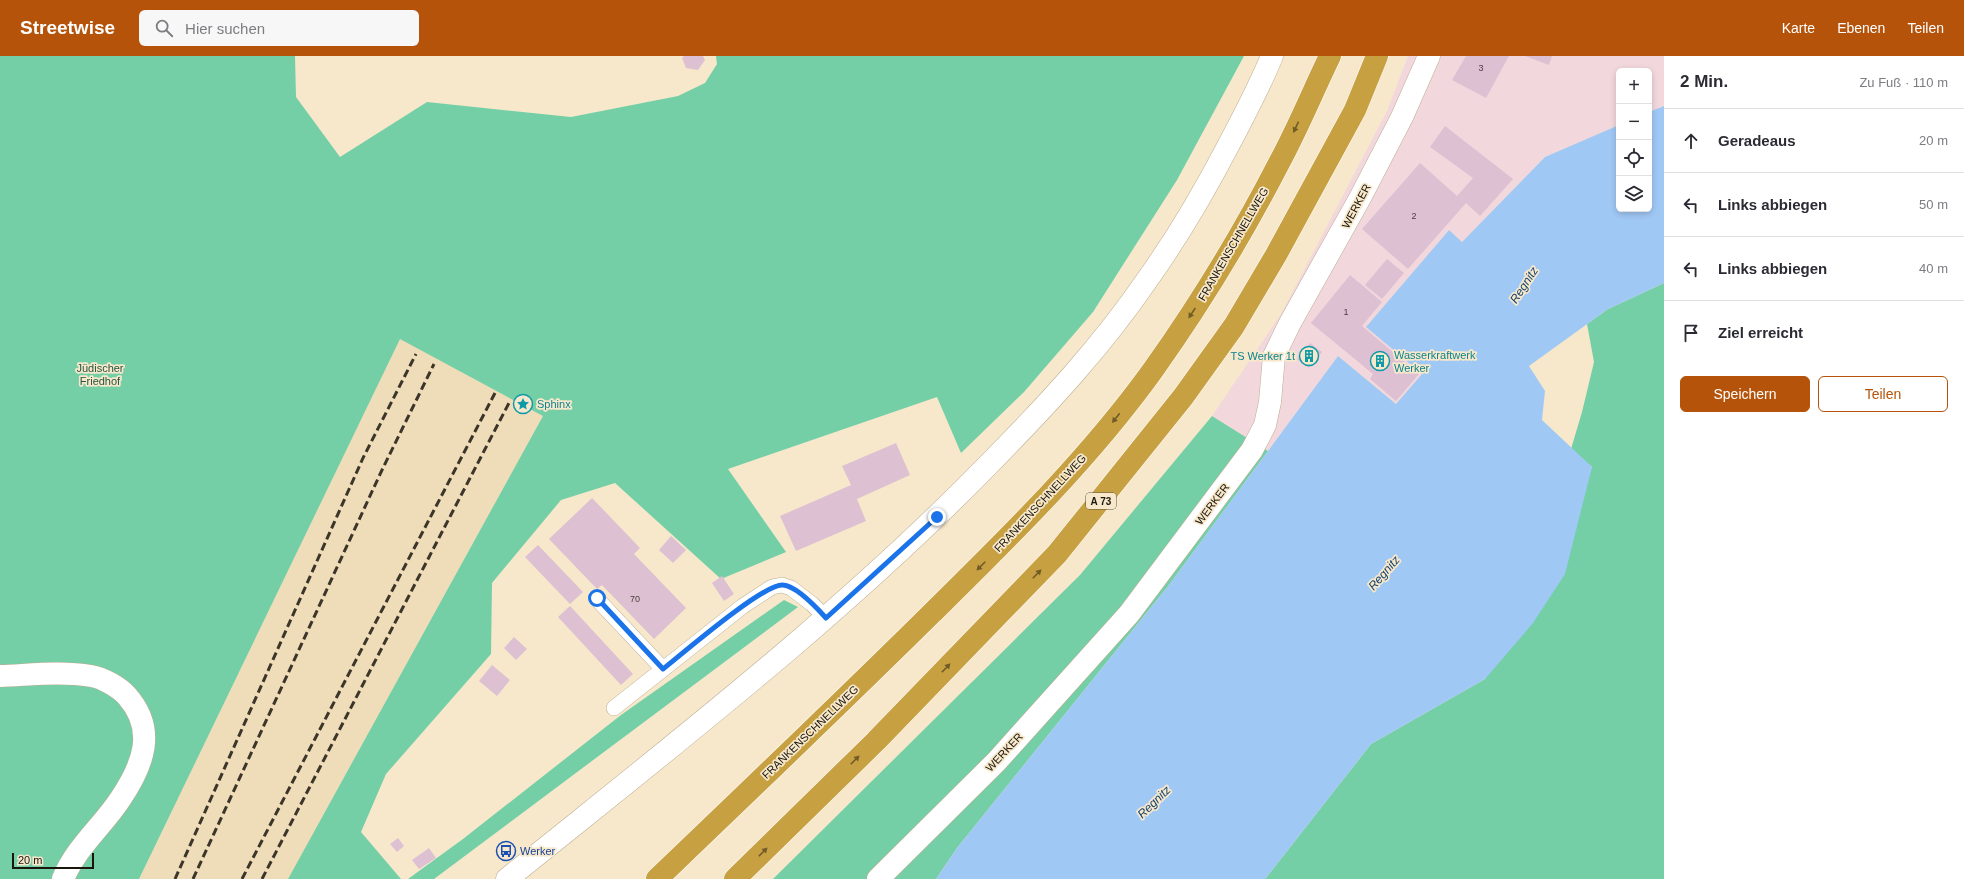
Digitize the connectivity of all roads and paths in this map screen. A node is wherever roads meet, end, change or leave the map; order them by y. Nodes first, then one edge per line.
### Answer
1 (1272, 56) edge
2 (1330, 56) edge
3 (1377, 56) edge
4 (1429, 56) edge
5 (597, 598) dead end
6 (826, 618) junction
7 (663, 669) junction
8 (0, 676) edge
9 (614, 708) dead end
10 (63, 879) edge
11 (507, 879) edge
12 (657, 879) edge
13 (735, 879) edge
14 (878, 879) edge

1 - 6 street
2 -> 12 highway, FRANKENSCHNELLWEG
13 -> 3 highway, A 73
4 - 14 street, WERKER
5 - 7 lane
6 - 7 lane
6 - 11 street
7 - 9 lane
8 - 10 street

